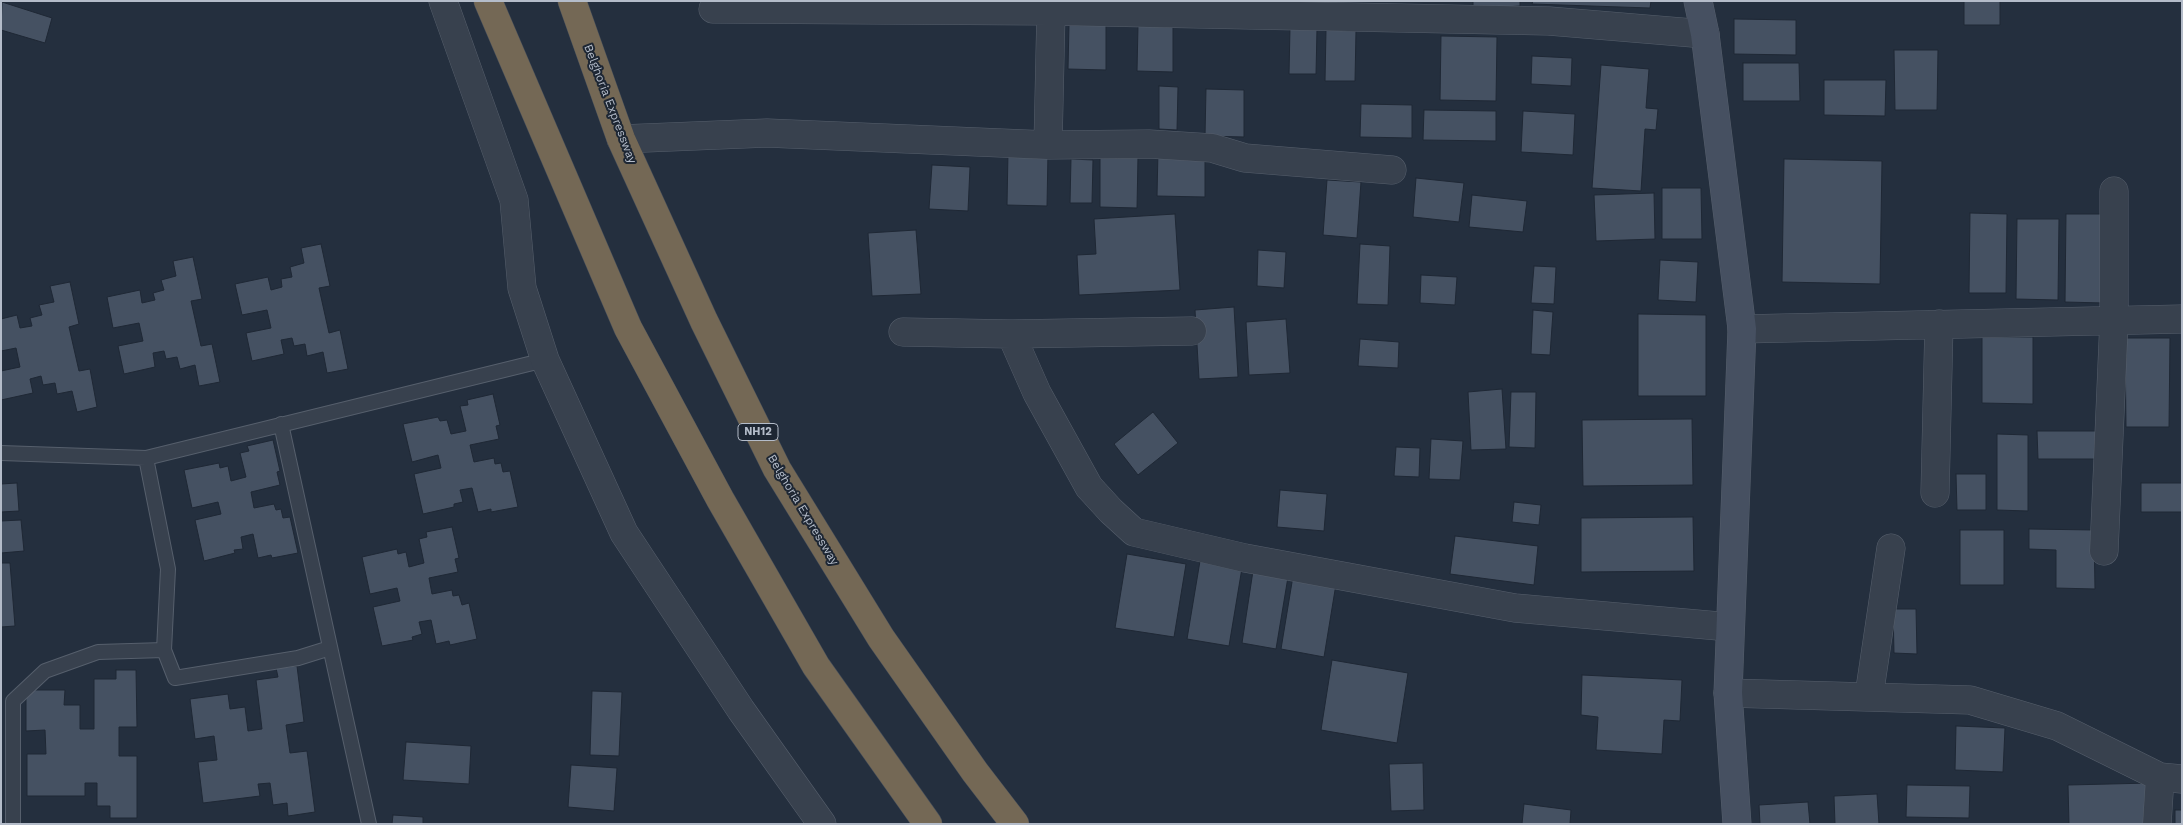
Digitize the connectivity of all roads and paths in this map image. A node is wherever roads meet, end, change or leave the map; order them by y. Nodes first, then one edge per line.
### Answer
1 (443, 1) edge
2 (488, 1) edge
3 (572, 1) edge
4 (1698, 1) edge
5 (713, 9) dead end
6 (1051, 11) junction
7 (1705, 34) junction
8 (621, 139) junction
9 (1048, 145) junction
10 (1392, 170) dead end
11 (2114, 191) dead end
12 (2182, 319) edge
13 (2114, 320) junction
14 (1939, 324) junction
15 (1742, 329) junction
16 (1192, 331) dead end
17 (903, 332) dead end
18 (1011, 334) junction
19 (545, 360) junction
20 (281, 424) junction
21 (1, 453) edge
22 (146, 458) junction
23 (1935, 493) dead end
24 (1891, 548) dead end
25 (2104, 551) dead end
26 (1730, 627) junction
27 (330, 648) junction
28 (164, 650) junction
29 (1728, 693) junction
30 (1869, 696) junction
31 (2171, 778) edge
32 (13, 824) edge
33 (369, 824) edge
34 (822, 824) edge
35 (928, 824) edge
36 (1015, 824) edge
37 (1737, 824) edge
38 (2156, 824) edge

1 - 19 street
2 - 35 highway
3 - 8 highway, Belghoria Expressway / NH12
4 - 7 street
5 - 6 street
6 - 7 street
6 - 9 street
7 - 15 street
8 - 9 street
8 - 36 highway, Belghoria Expressway / NH12
9 - 10 street
11 - 13 street
12 - 13 street
13 - 14 street
13 - 25 street
14 - 15 street
14 - 23 street
15 - 26 street
16 - 18 street
17 - 18 street
18 - 26 street
19 - 20 lane
19 - 34 street
20 - 22 lane
20 - 27 lane
21 - 22 lane
22 - 28 lane
24 - 30 street
26 - 29 street
27 - 28 lane
27 - 33 lane
28 - 32 lane
29 - 30 street
29 - 37 street
30 - 31 street
31 - 38 street

